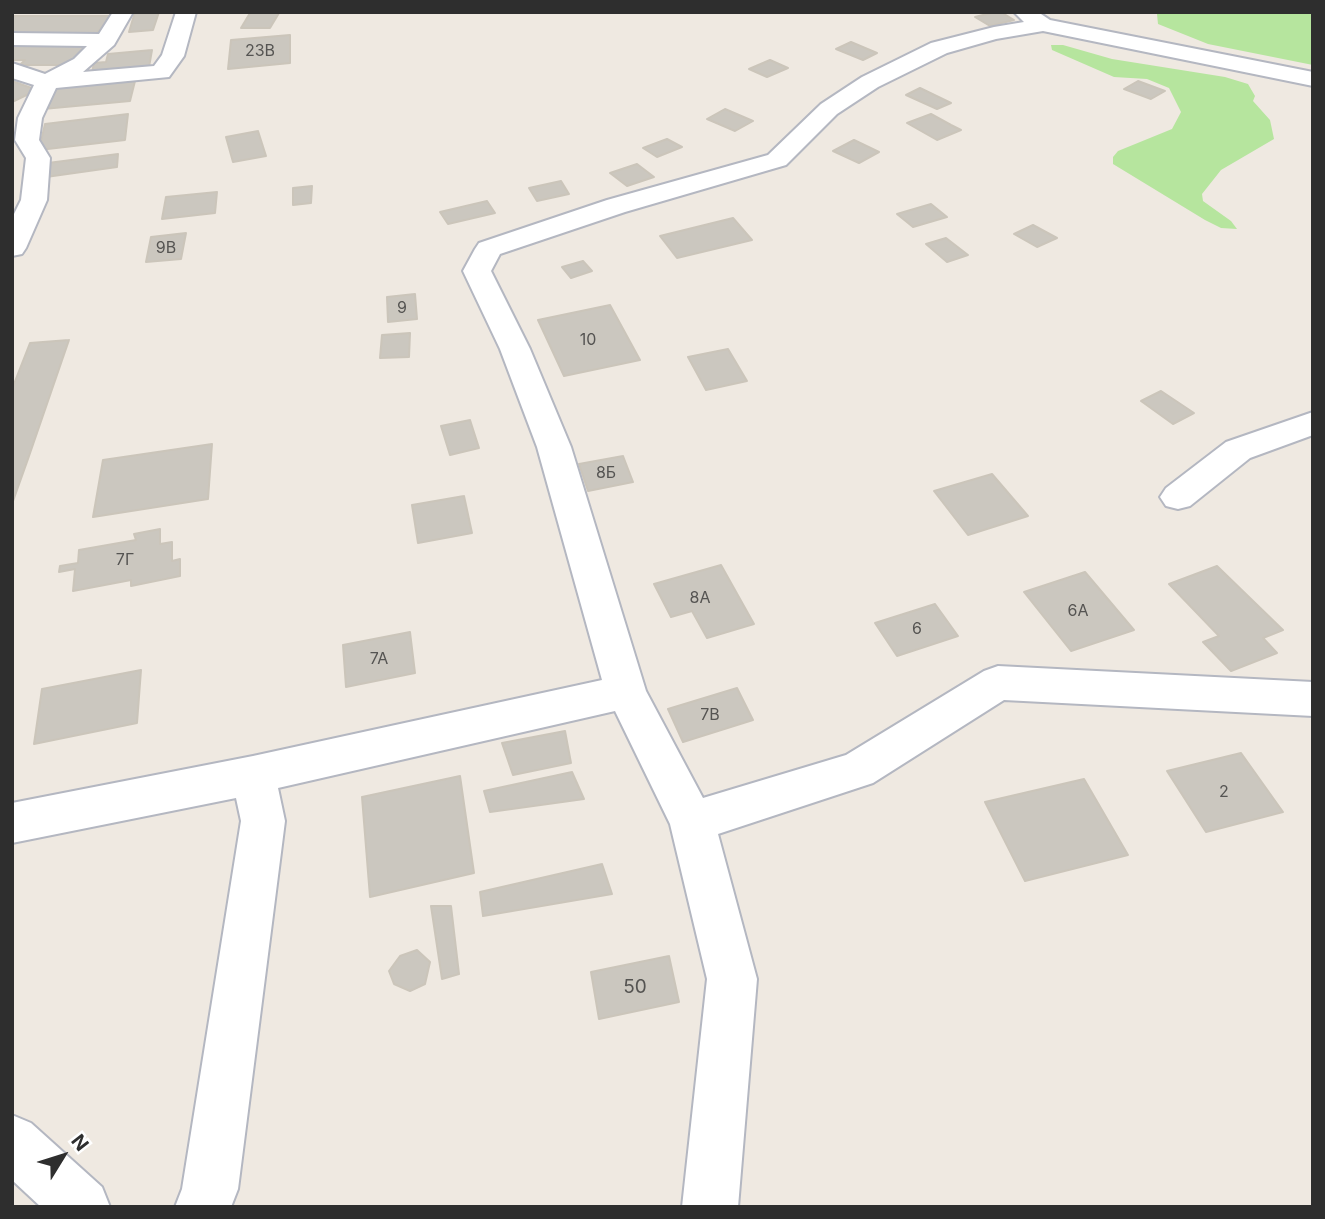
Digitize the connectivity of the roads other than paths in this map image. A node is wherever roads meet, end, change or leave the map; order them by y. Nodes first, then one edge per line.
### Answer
1 (123, 12) edge
2 (186, 12) edge
3 (1033, 18) edge
4 (12, 39) edge
5 (106, 40) junction
6 (12, 70) edge
7 (1313, 79) edge
8 (47, 82) junction
9 (12, 248) edge
10 (1313, 423) edge
11 (1178, 497) dead end
12 (626, 692) junction
13 (1313, 699) edge
14 (253, 775) junction
15 (692, 822) junction
16 (12, 823) edge
17 (12, 1142) edge
18 (82, 1207) edge
19 (203, 1207) edge
20 (710, 1207) edge

1 - 5 street
2 - 8 street
3 - 7 street
3 - 12 street
4 - 5 street
5 - 8 street
6 - 8 street
8 - 9 street
10 - 11 street
12 - 14 street
12 - 15 street
13 - 15 street
14 - 16 street
14 - 19 street
15 - 20 street
17 - 18 street

